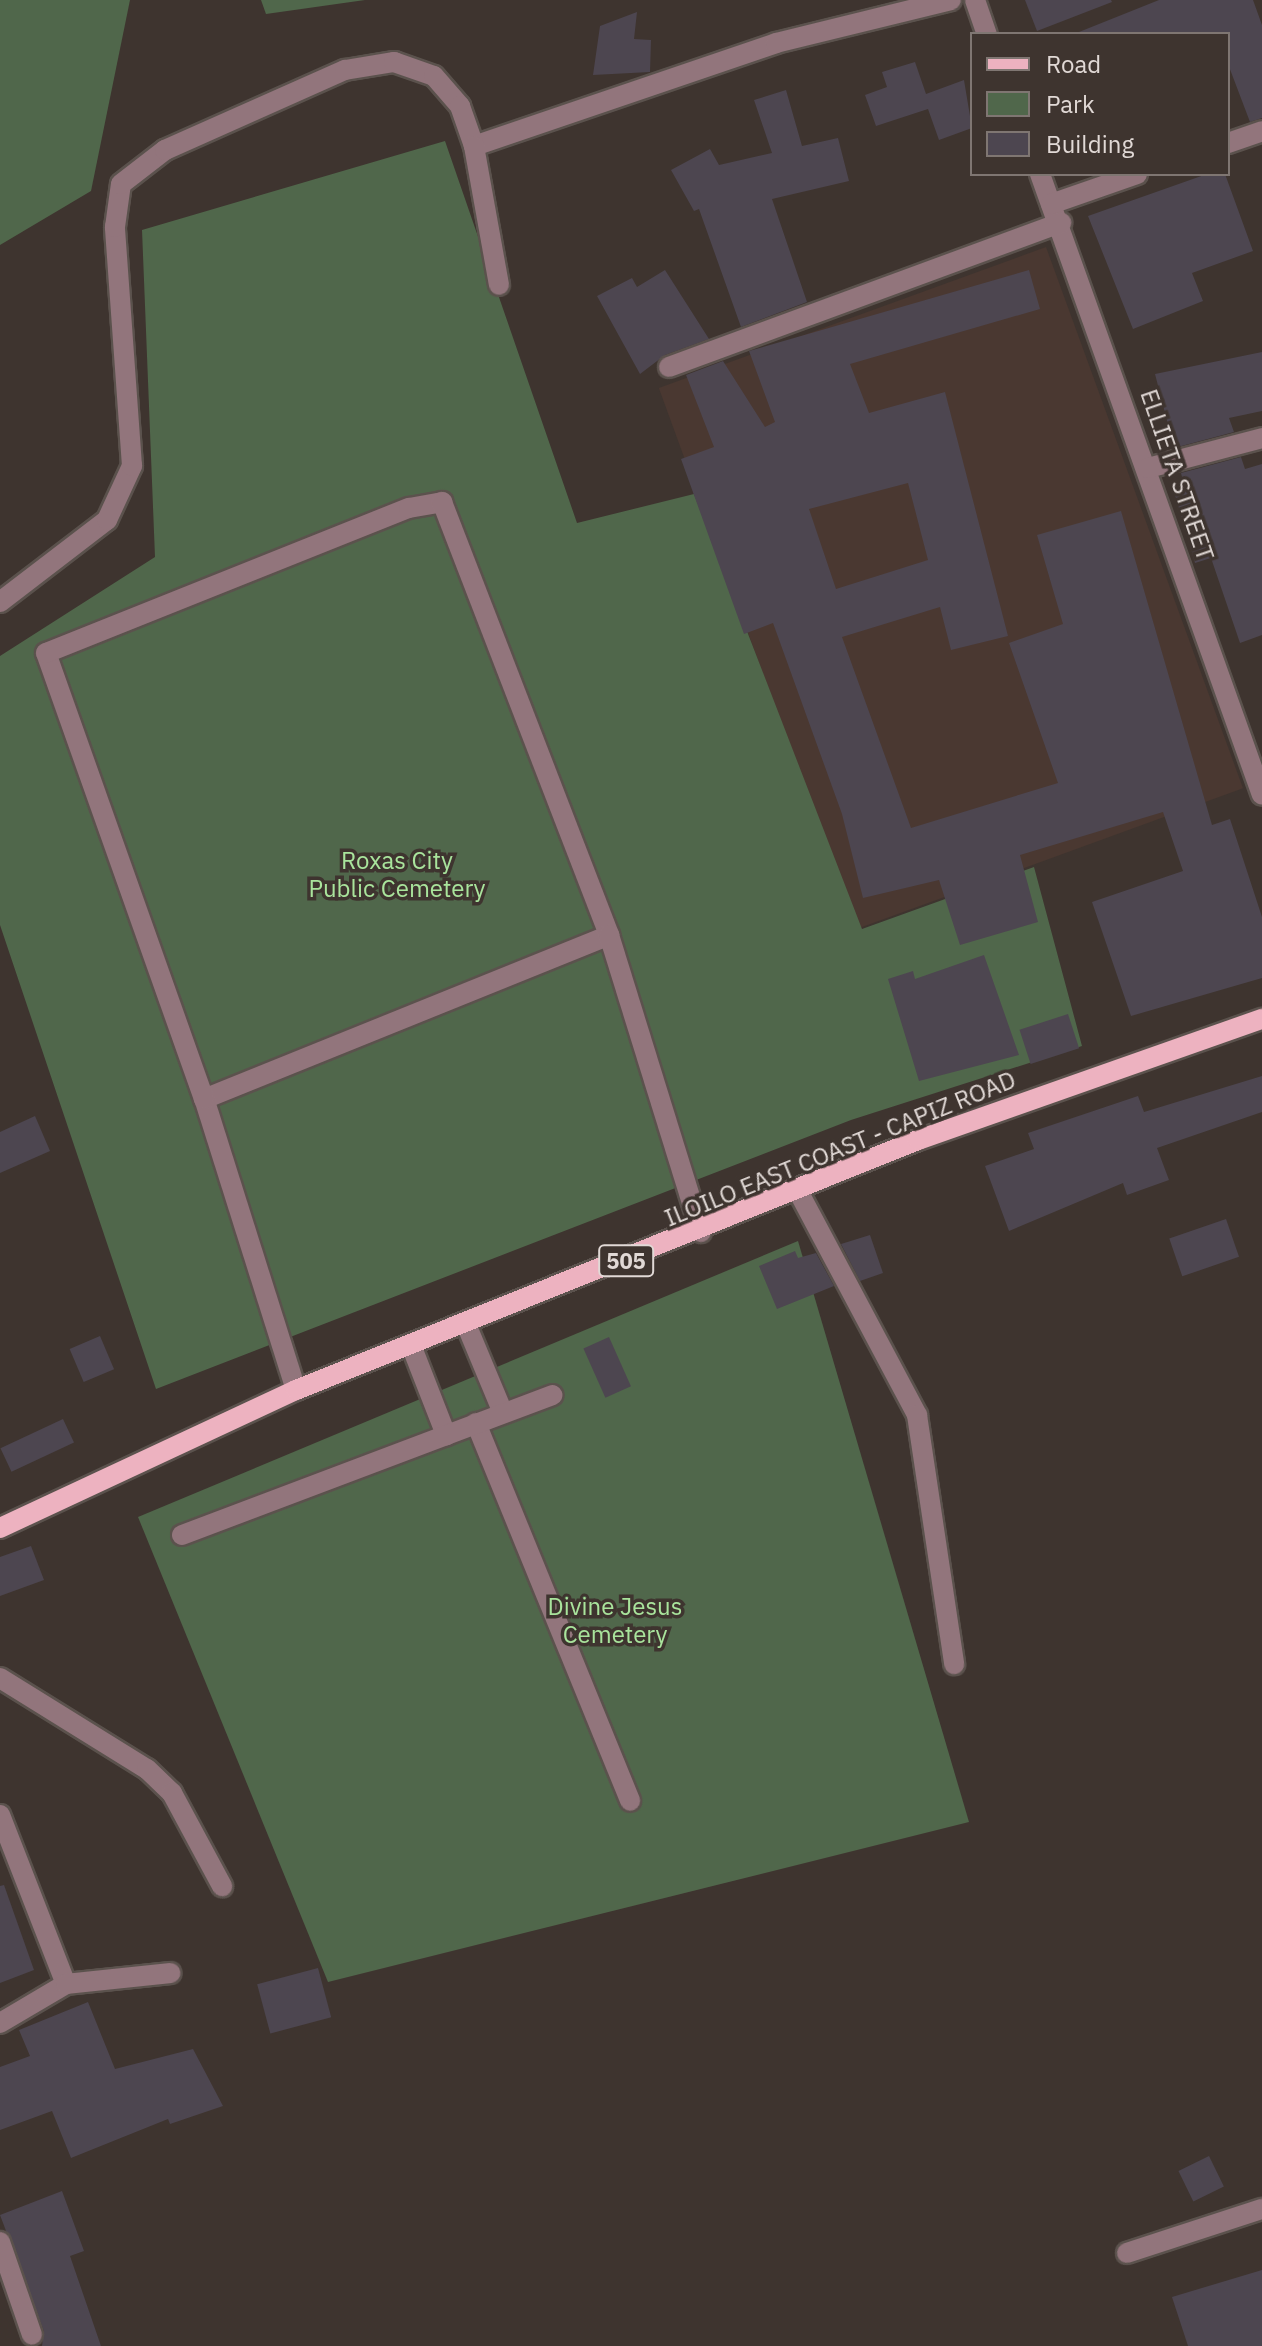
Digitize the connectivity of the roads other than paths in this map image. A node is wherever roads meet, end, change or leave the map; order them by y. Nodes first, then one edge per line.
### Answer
1 (951, 0) edge
2 (975, 0) edge
3 (986, 32) edge
4 (1262, 131) edge
5 (1230, 142) edge
6 (474, 146) junction
7 (1041, 176) edge
8 (1131, 176) edge
9 (1051, 204) junction
10 (1061, 223) junction
11 (499, 285) dead end
12 (669, 367) dead end
13 (1262, 438) edge
14 (1148, 468) junction
15 (0, 602) edge
16 (1262, 795) edge
17 (609, 935) junction
18 (1262, 1019) edge
19 (204, 1099) junction
20 (798, 1191) junction
21 (701, 1232) junction
22 (466, 1324) junction
23 (411, 1345) junction
24 (296, 1390) junction
25 (552, 1395) dead end
26 (503, 1413) junction
27 (476, 1423) junction
28 (446, 1435) junction
29 (0, 1528) edge
30 (182, 1535) dead end
31 (954, 1664) dead end
32 (0, 1678) edge
33 (630, 1801) dead end
34 (0, 1815) edge
35 (222, 1886) dead end
36 (170, 1973) dead end
37 (66, 1984) junction
38 (0, 2023) edge
39 (1262, 2209) edge
40 (0, 2242) edge
41 (1127, 2253) dead end
42 (32, 2335) dead end

1 - 6 street
2 - 3 street
4 - 5 street
6 - 11 street
6 - 15 street
7 - 9 street, ELLIETA STREET
8 - 9 street
9 - 10 street, ELLIETA STREET
10 - 12 street
10 - 14 street, ELLIETA STREET
13 - 14 street
14 - 16 street, ELLIETA STREET
17 - 19 street
17 - 19 street
17 - 21 street
18 - 20 main road, ILOILO EAST COAST - CAPIZ ROAD / 505
19 - 24 street
20 - 21 main road, ILOILO EAST COAST - CAPIZ ROAD / 505
20 - 31 street
21 - 22 main road, ILOILO EAST COAST - CAPIZ ROAD / 505
22 - 23 main road, ILOILO EAST COAST - CAPIZ ROAD / 505
22 - 26 street
23 - 24 main road, ILOILO EAST COAST - CAPIZ ROAD / 505
23 - 28 street
24 - 29 main road, ILOILO EAST COAST - CAPIZ ROAD / 505
25 - 26 street
26 - 27 street
27 - 28 street
27 - 33 street
28 - 30 street
32 - 35 street
34 - 37 street
36 - 37 street
37 - 38 street
39 - 41 street
40 - 42 street

